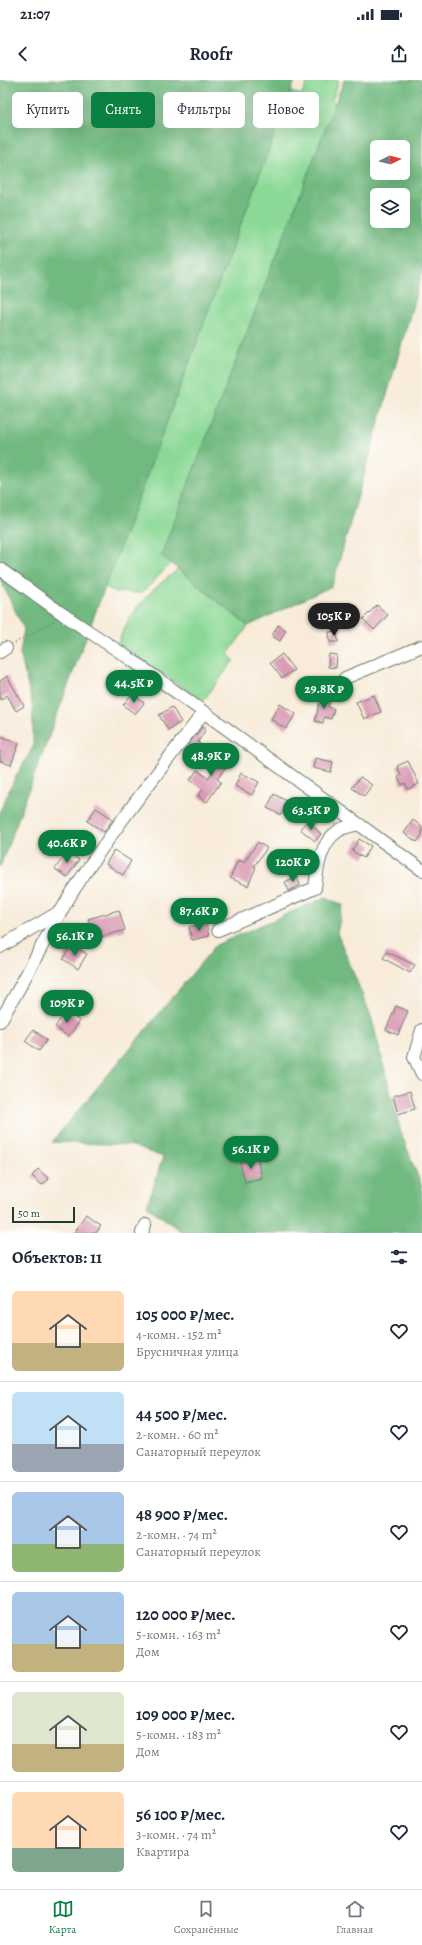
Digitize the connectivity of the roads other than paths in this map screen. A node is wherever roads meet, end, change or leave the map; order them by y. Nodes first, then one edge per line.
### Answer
1 (0, 569) edge
2 (422, 646) edge
3 (345, 678) dead end
4 (204, 712) junction
5 (359, 824) junction
6 (422, 870) edge
7 (62, 910) junction
8 (218, 930) dead end
9 (0, 947) edge
10 (0, 1021) edge
11 (422, 1030) edge
12 (422, 1074) edge

1 - 4 street
2 - 3 street
4 - 5 street
4 - 7 street
5 - 6 street
5 - 8 street
7 - 9 street
7 - 10 street
11 - 12 street

